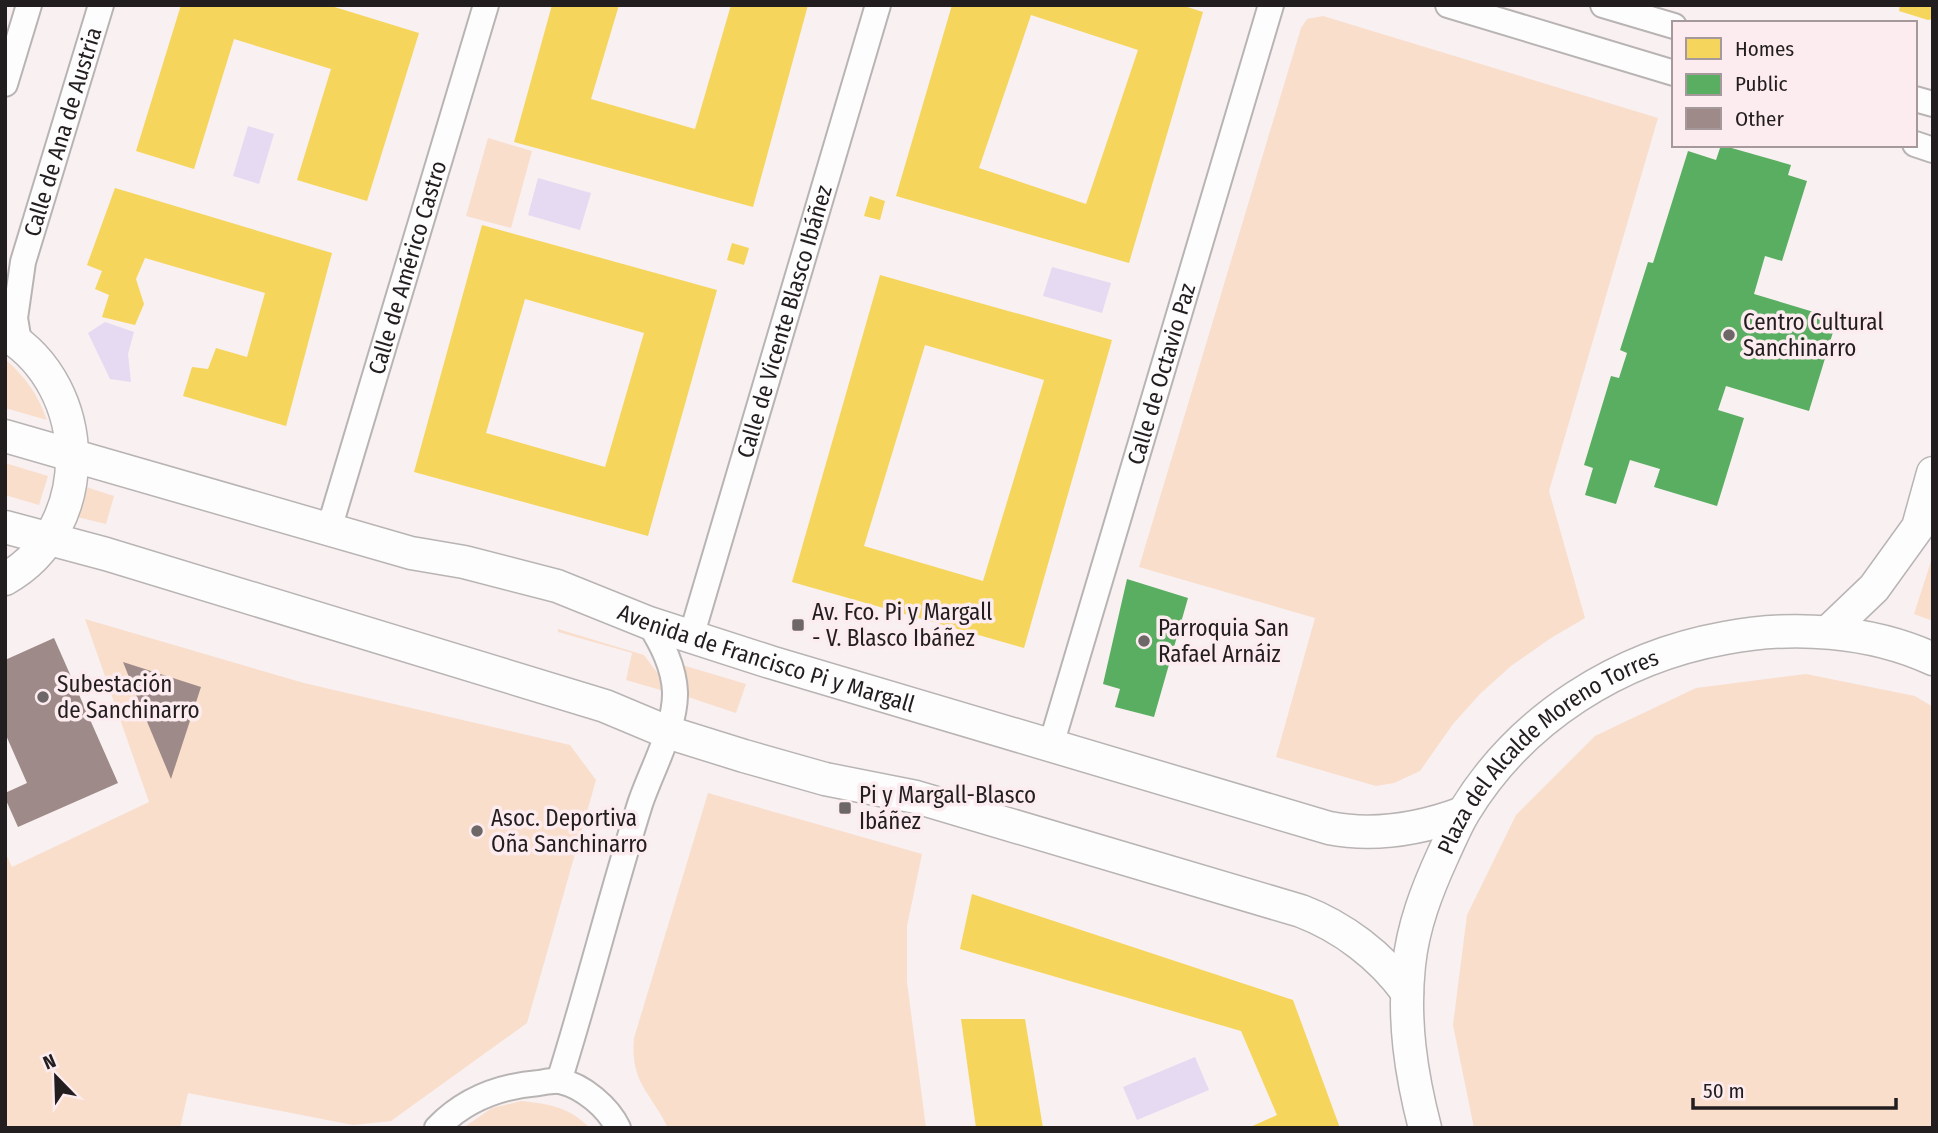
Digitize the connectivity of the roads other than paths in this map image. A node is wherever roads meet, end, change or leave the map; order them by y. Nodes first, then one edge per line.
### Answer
1 (29, 5) edge
2 (101, 5) edge
3 (486, 5) edge
4 (878, 5) edge
5 (1271, 5) edge
6 (1448, 5) edge
7 (1603, 5) edge
8 (1660, 17) edge
9 (1672, 72) edge
10 (5, 83) edge
11 (12, 338) edge
12 (5, 436) edge
13 (74, 456) junction
14 (1933, 473) edge
15 (5, 527) edge
16 (329, 529) junction
17 (48, 539) junction
18 (5, 579) edge
19 (649, 623) junction
20 (1829, 631) junction
21 (691, 637) junction
22 (1933, 659) edge
23 (667, 732) junction
24 (1051, 745) junction
25 (1463, 813) junction
26 (1407, 992) junction
27 (559, 1081) junction
28 (437, 1128) edge
29 (618, 1128) edge
30 (1425, 1128) edge

1 - 10 street
2 - 11 street, Calle de Ana de Austria
3 - 16 street, Calle de Américo Castro
4 - 21 street, Calle de Vicente Blasco Ibáñez
5 - 24 street, Calle de Octavio Paz
6 - 9 street
7 - 8 street
11 - 13 street
12 - 13 street, Avenida de Francisco Pi y Margall
13 - 16 street, Avenida de Francisco Pi y Margall
13 - 17 street
14 - 20 street
15 - 17 street
16 - 19 street, Avenida de Francisco Pi y Margall
17 - 18 street
17 - 23 street
19 - 21 street, Avenida de Francisco Pi y Margall
19 - 23 street
20 - 22 street, Plaza del Alcalde Moreno Torres
20 - 25 street, Plaza del Alcalde Moreno Torres
21 - 24 street, Avenida de Francisco Pi y Margall
23 - 26 street
23 - 27 street
24 - 25 street, Avenida de Francisco Pi y Margall
25 - 26 street, Plaza del Alcalde Moreno Torres
26 - 30 street, Plaza del Alcalde Moreno Torres
27 - 28 street
27 - 29 street

